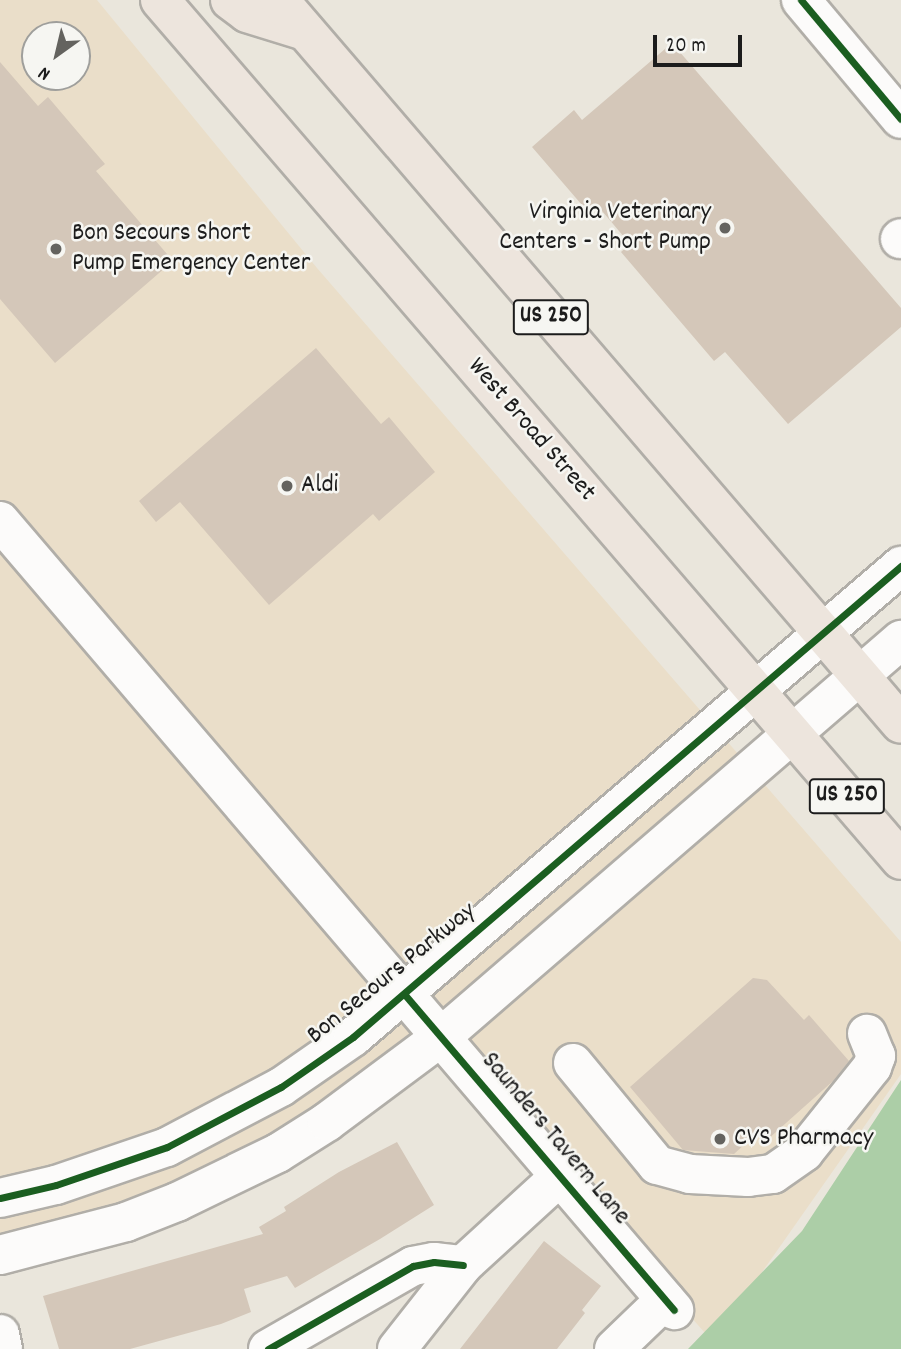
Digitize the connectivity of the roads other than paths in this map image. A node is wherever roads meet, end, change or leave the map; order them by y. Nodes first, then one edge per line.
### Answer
1 (160, 0) edge
2 (230, 0) edge
3 (279, 0) edge
4 (801, 0) edge
5 (306, 31) junction
6 (901, 119) edge
7 (0, 522) edge
8 (901, 566) edge
9 (823, 634) junction
10 (901, 640) edge
11 (860, 676) junction
12 (756, 692) junction
13 (901, 724) edge
14 (792, 733) junction
15 (901, 860) edge
16 (405, 995) junction
17 (867, 1034) dead end
18 (441, 1037) junction
19 (573, 1063) dead end
20 (559, 1177) junction
21 (0, 1198) edge
22 (0, 1255) edge
23 (463, 1265) junction
24 (0, 1334) edge
25 (3, 1349) edge
26 (268, 1349) edge
27 (397, 1349) edge
28 (614, 1349) edge

1 - 12 main road, West Broad Street / US 250
2 - 5 main road
3 - 5 main road, US 250
4 - 6 street
5 - 9 main road, US 250
7 - 16 street, Saunders Tavern Lane
8 - 9 street, Bon Secours Parkway
9 - 11 main road, US 250
9 - 12 street, Bon Secours Parkway
10 - 11 street
11 - 13 main road, US 250
11 - 14 street
12 - 14 main road, West Broad Street / US 250
12 - 16 street, Bon Secours Parkway
14 - 15 main road, West Broad Street / US 250
14 - 18 street
16 - 18 street, Saunders Tavern Lane
16 - 21 street, Bon Secours Parkway
17 - 19 street
18 - 20 street, Saunders Tavern Lane
18 - 22 street
20 - 23 street
20 - 28 street, Saunders Tavern Lane
23 - 26 street
23 - 27 street
24 - 25 street

